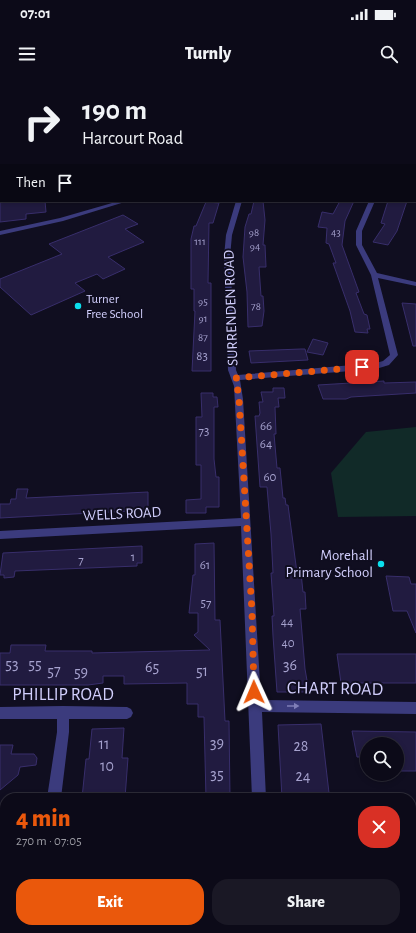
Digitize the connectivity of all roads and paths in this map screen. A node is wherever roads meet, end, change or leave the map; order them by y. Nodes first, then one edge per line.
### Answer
1 (122, 202) edge
2 (239, 202) edge
3 (372, 202) edge
4 (0, 233) edge
5 (374, 275) junction
6 (416, 284) edge
7 (236, 378) junction
8 (246, 522) junction
9 (0, 535) edge
10 (254, 706) junction
11 (416, 708) edge
12 (63, 712) junction
13 (0, 713) edge
14 (127, 713) dead end
15 (55, 793) edge
16 (259, 793) edge

1 - 4 street
2 - 7 street, SURRENDEN ROAD
3 - 5 street
5 - 6 street
5 - 7 street
7 - 8 street, SURRENDEN ROAD
8 - 9 street, WELLS ROAD
8 - 10 street, SURRENDEN ROAD
10 -> 11 street, CHART ROAD
10 - 16 street, SURRENDEN ROAD
12 - 13 street, PHILLIP ROAD
12 - 14 street, PHILLIP ROAD
12 - 15 street

